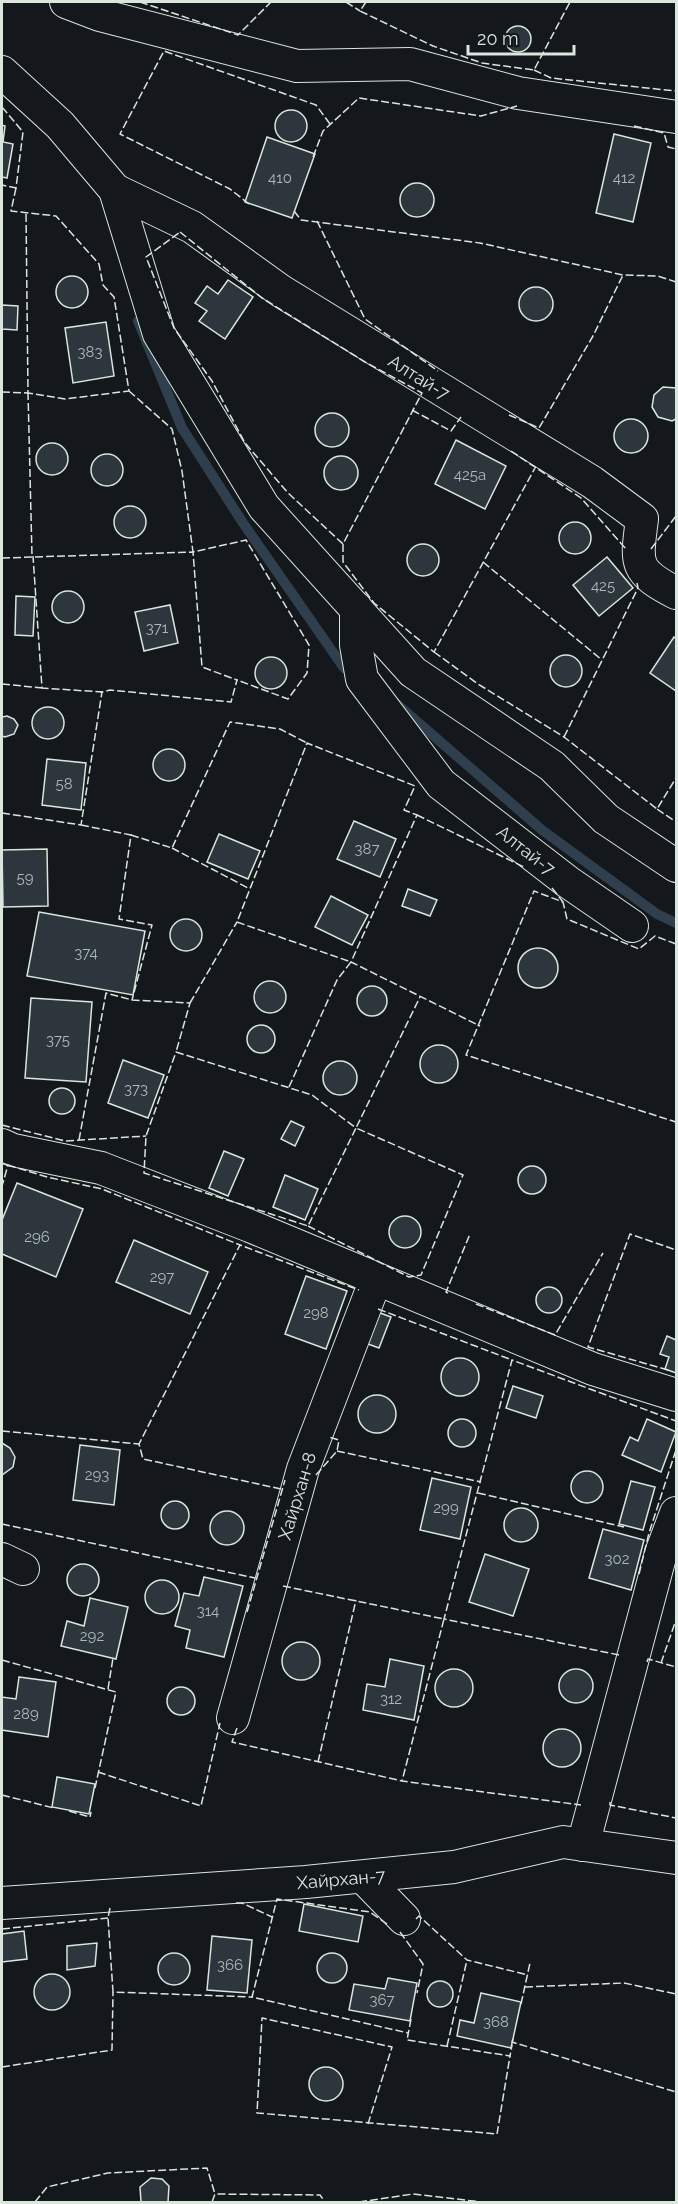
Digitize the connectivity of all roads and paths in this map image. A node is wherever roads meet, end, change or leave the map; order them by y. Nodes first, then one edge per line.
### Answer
1 (66, 2) edge
2 (2, 72) edge
3 (676, 117) edge
4 (115, 190) junction
5 (676, 593) edge
6 (356, 608) junction
7 (676, 866) edge
8 (632, 926) dead end
9 (2, 1144) edge
10 (376, 1279) junction
11 (676, 1395) edge
12 (676, 1513) edge
13 (233, 1718) dead end
14 (583, 1845) junction
15 (676, 1858) edge
16 (363, 1877) junction
17 (2, 1903) edge
18 (404, 1919) dead end

1 - 3 street
2 - 4 street, Алтай-7
4 - 5 street, Алтай-7
4 - 6 street, Алтай-7
6 - 7 street, Алтай-7
6 - 8 street, Алтай-7
9 - 10 street
10 - 11 street
10 - 13 street, Хайрхан-8
12 - 14 street
14 - 15 street, Хайрхан-7
14 - 16 street, Хайрхан-7
16 - 17 street, Хайрхан-7
16 - 18 street

